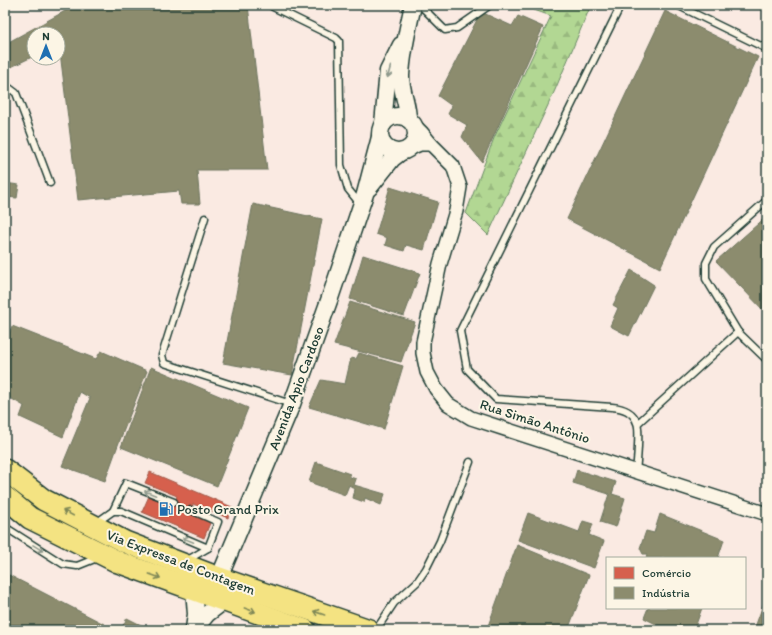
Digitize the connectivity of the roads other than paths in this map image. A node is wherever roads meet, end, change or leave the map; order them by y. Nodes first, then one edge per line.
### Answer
1 (414, 5) edge
2 (420, 5) edge
3 (490, 5) edge
4 (621, 5) edge
5 (677, 5) edge
6 (272, 7) dead end
7 (405, 37) junction
8 (767, 49) edge
9 (5, 87) edge
10 (410, 122) junction
11 (382, 131) junction
12 (431, 144) junction
13 (404, 150) junction
14 (50, 183) dead end
15 (363, 200) junction
16 (767, 200) edge
17 (205, 218) dead end
18 (738, 332) junction
19 (767, 360) edge
20 (292, 404) junction
21 (638, 423) junction
22 (470, 462) dead end
23 (5, 470) edge
24 (636, 471) junction
25 (5, 497) edge
26 (174, 502) dead end
27 (191, 510) dead end
28 (113, 511) junction
29 (767, 514) edge
30 (92, 525) junction
31 (5, 527) edge
32 (208, 548) junction
33 (104, 555) junction
34 (181, 564) junction
35 (219, 578) junction
36 (194, 590) junction
37 (224, 601) junction
38 (194, 630) edge
39 (305, 630) edge
40 (369, 630) edge
41 (376, 630) edge

1 - 7 street, Avenida Apio Cardoso
2 - 3 lane
4 - 21 lane
5 - 8 lane
6 - 15 lane
7 - 10 street, Avenida Apio Cardoso
7 -> 11 street, Avenida Apio Cardoso
9 - 14 lane
10 - 11 street
10 - 12 street, Rua Simão Antônio
10 - 13 street
11 - 13 street
11 - 15 street, Avenida Apio Cardoso
12 - 13 street
12 - 24 street, Rua Simão Antônio
13 - 15 street, Avenida Apio Cardoso
15 - 20 street, Avenida Apio Cardoso
16 - 18 lane
17 - 20 lane
18 - 19 lane
18 - 21 lane
20 - 35 street, Avenida Apio Cardoso
21 - 24 lane
22 - 41 lane
30 -> 23 highway, Via Expressa de Contagem
24 - 29 street, Rua Simão Antônio
25 - 33 highway, Via Expressa de Contagem
26 -> 28 lane
27 - 32 lane
28 - 30 lane
32 -> 28 lane
30 - 34 highway, Via Expressa de Contagem
31 -> 33 lane
32 - 34 lane
33 -> 36 highway, Via Expressa de Contagem
34 - 35 highway, Via Expressa de Contagem
40 -> 35 highway, Via Expressa de Contagem
36 - 37 highway, Via Expressa de Contagem
36 - 38 street
37 - 38 street
37 -> 39 highway, Via Expressa de Contagem

